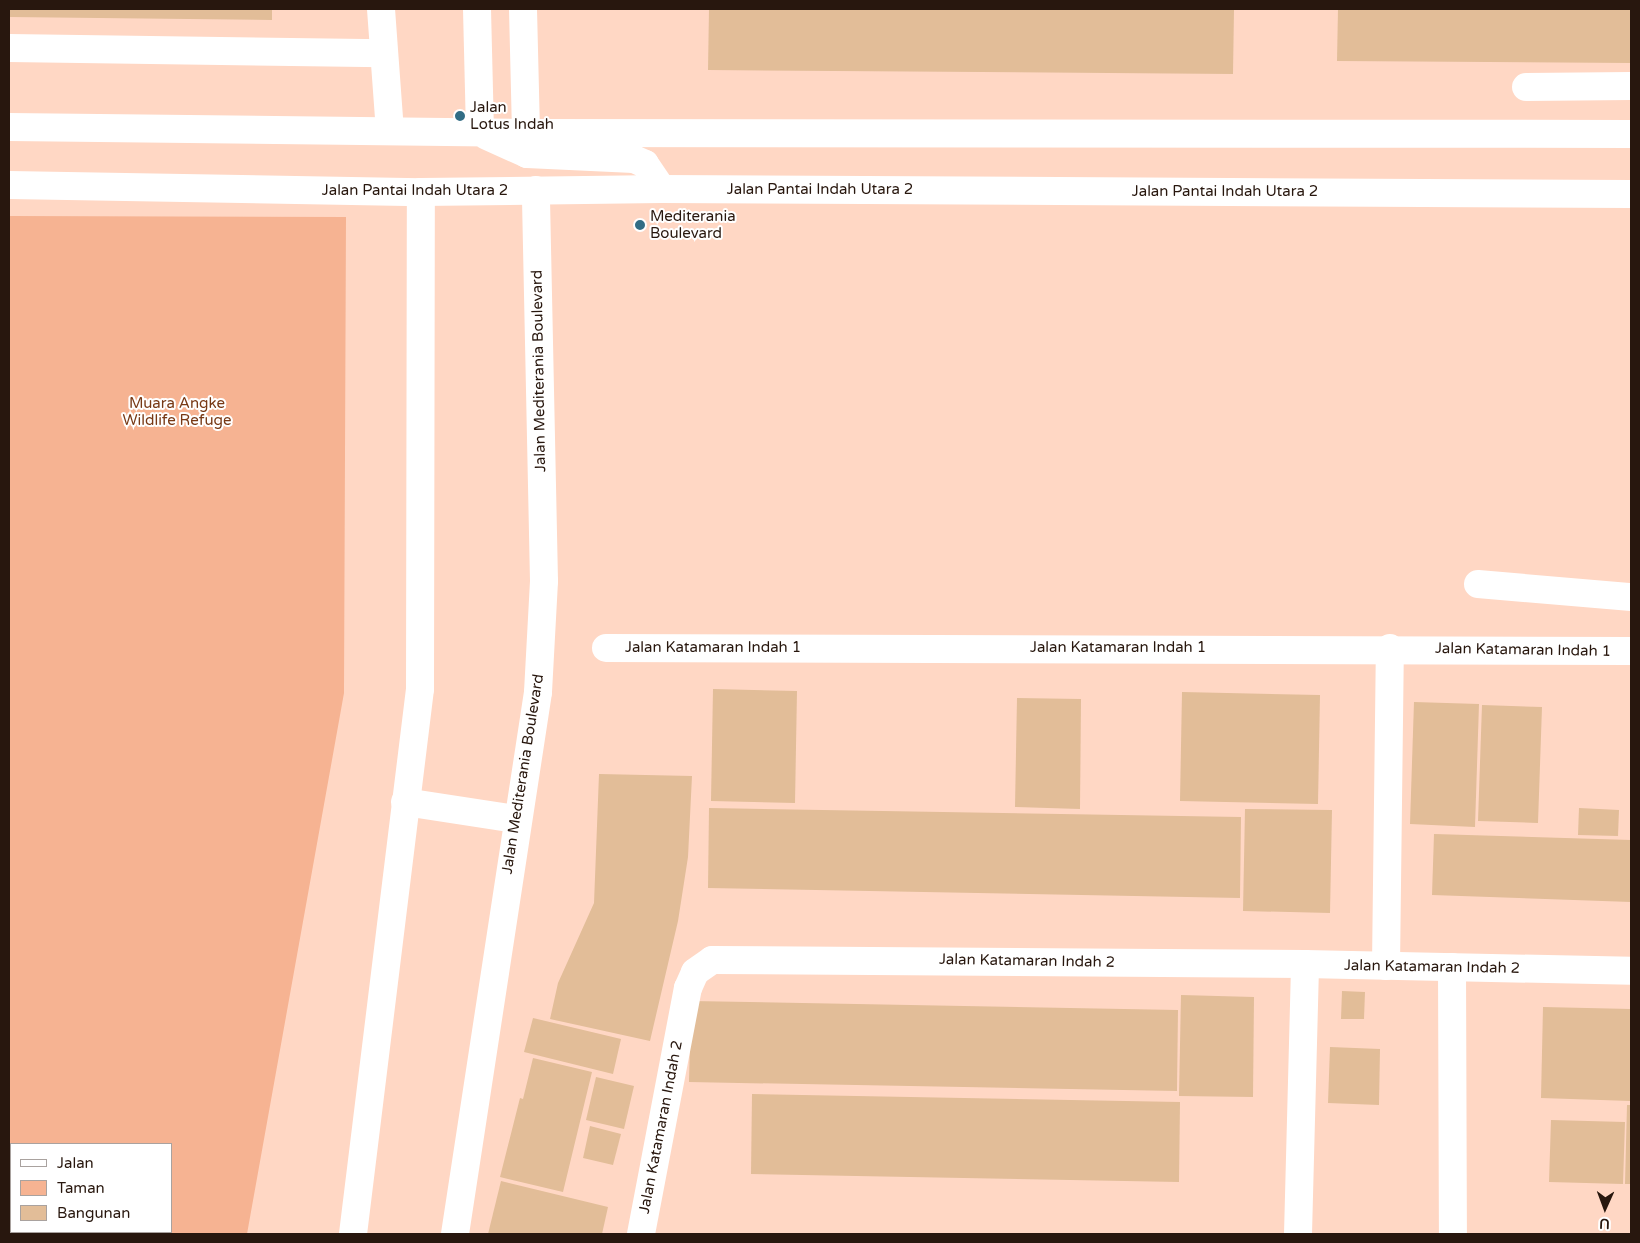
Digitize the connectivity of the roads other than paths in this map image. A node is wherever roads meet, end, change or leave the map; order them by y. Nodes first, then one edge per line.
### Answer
1 (381, 9) edge
2 (477, 9) edge
3 (523, 9) edge
4 (9, 48) edge
5 (384, 53) junction
6 (1631, 86) edge
7 (1526, 87) dead end
8 (9, 127) edge
9 (390, 131) junction
10 (480, 132) junction
11 (526, 133) junction
12 (1631, 134) edge
13 (9, 185) edge
14 (662, 189) junction
15 (536, 190) junction
16 (421, 192) junction
17 (1631, 194) edge
18 (1478, 584) dead end
19 (1631, 597) edge
20 (606, 648) dead end
21 (1390, 648) junction
22 (1631, 651) edge
23 (405, 802) junction
24 (516, 819) junction
25 (1305, 964) junction
26 (1386, 966) junction
27 (1452, 967) junction
28 (1631, 971) edge
29 (353, 1234) edge
30 (454, 1234) edge
31 (640, 1234) edge
32 (1298, 1234) edge
33 (1453, 1234) edge

1 - 5 street
2 - 10 street
3 - 11 street
4 - 5 street
5 - 9 street
6 - 7 street
8 - 9 street
9 - 10 street
10 - 11 street
10 - 14 street
11 - 12 street
13 - 16 street, Jalan Pantai Indah Utara 2
14 - 15 street, Jalan Pantai Indah Utara 2
14 - 17 street, Jalan Pantai Indah Utara 2
15 - 16 street, Jalan Pantai Indah Utara 2
15 - 24 street, Jalan Mediterania Boulevard
16 - 23 street
18 - 19 street
20 - 21 street, Jalan Katamaran Indah 1
21 - 22 street, Jalan Katamaran Indah 1
21 - 26 street
23 - 24 street
23 - 29 street
24 - 30 street, Jalan Mediterania Boulevard
25 - 26 street, Jalan Katamaran Indah 2
25 - 31 street, Jalan Katamaran Indah 2
25 - 32 street
26 - 27 street, Jalan Katamaran Indah 2
27 - 28 street, Jalan Katamaran Indah 2
27 - 33 street

